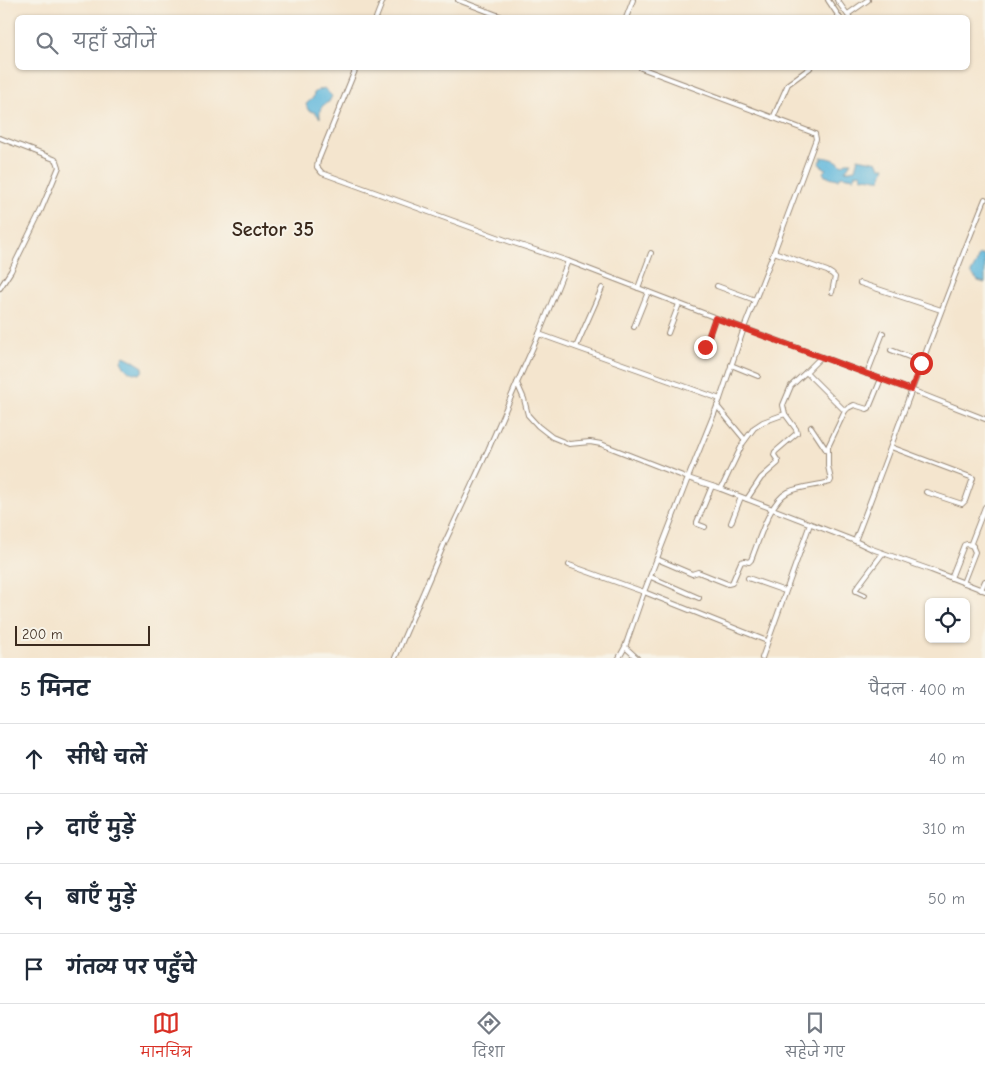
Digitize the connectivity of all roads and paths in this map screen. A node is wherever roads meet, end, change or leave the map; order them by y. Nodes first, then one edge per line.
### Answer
1 (383, 0) edge
2 (458, 0) edge
3 (633, 0) edge
4 (828, 0) edge
5 (837, 0) edge
6 (868, 0) edge
7 (377, 15) edge
8 (497, 15) edge
9 (627, 15) edge
10 (838, 15) edge
11 (848, 15) edge
12 (850, 15) edge
13 (355, 70) edge
14 (646, 70) edge
15 (807, 70) edge
16 (773, 118) junction
17 (0, 138) edge
18 (985, 199) edge
19 (774, 252) junction
20 (651, 253) dead end
21 (568, 261) junction
22 (860, 283) dead end
23 (717, 286) dead end
24 (0, 288) edge
25 (602, 288) dead end
26 (638, 288) junction
27 (648, 292) junction
28 (832, 292) dead end
29 (755, 300) junction
30 (679, 304) junction
31 (941, 310) junction
32 (715, 318) junction
33 (634, 327) dead end
34 (744, 328) junction
35 (668, 333) dead end
36 (883, 333) dead end
37 (539, 334) junction
38 (576, 347) junction
39 (705, 347) dead end
40 (891, 350) dead end
41 (821, 357) junction
42 (922, 362) junction
43 (732, 365) junction
44 (806, 372) junction
45 (867, 374) junction
46 (758, 376) dead end
47 (881, 379) junction
48 (517, 383) junction
49 (911, 390) junction
50 (720, 399) junction
51 (717, 406) junction
52 (846, 411) junction
53 (785, 414) junction
54 (985, 419) edge
55 (811, 426) dead end
56 (745, 440) junction
57 (891, 447) junction
58 (827, 451) junction
59 (688, 478) junction
60 (712, 486) junction
61 (722, 489) junction
62 (926, 492) dead end
63 (741, 497) junction
64 (747, 499) junction
65 (984, 507) edge
66 (771, 508) junction
67 (731, 523) dead end
68 (810, 524) junction
69 (705, 526) dead end
70 (855, 541) junction
71 (973, 546) junction
72 (883, 553) junction
73 (657, 559) junction
74 (570, 565) dead end
75 (650, 577) junction
76 (748, 578) dead end
77 (951, 578) junction
78 (985, 581) edge
79 (963, 583) junction
80 (785, 591) junction
81 (983, 591) edge
82 (644, 592) junction
83 (865, 595) dead end
84 (699, 598) dead end
85 (767, 641) junction
86 (625, 647) junction
87 (395, 658) edge
88 (619, 658) edge
89 (637, 658) edge
90 (762, 658) edge

1 - 7 street
2 - 8 street
3 - 9 street
4 - 10 street
5 - 11 street
6 - 12 street
13 - 21 street
14 - 16 street
15 - 16 street
16 - 19 street
17 - 24 street
18 - 31 street
19 - 28 street
19 - 29 street
20 - 26 street
21 - 26 street
21 - 37 street
22 - 31 street
23 - 29 street
25 - 38 street
26 - 27 street
27 - 30 street
27 - 33 street
29 - 34 street
30 - 32 street
30 - 35 street
31 - 42 street
32 - 34 street
32 - 39 street
34 - 41 street
34 - 43 street
36 - 45 street
37 - 38 street
37 - 48 street
38 - 50 street
40 - 42 street
41 - 44 street
41 - 45 street
42 - 49 street
43 - 46 street
43 - 50 street
44 - 52 street
44 - 53 street
45 - 47 street
47 - 49 street
47 - 52 street
48 - 59 street
48 - 87 street
49 - 54 street
49 - 57 street
50 - 51 street
51 - 56 street
51 - 59 street
52 - 58 street
53 - 56 street
53 - 64 street
55 - 58 street
56 - 61 street
57 - 62 street
57 - 70 street
58 - 66 street
59 - 60 street
59 - 73 street
60 - 61 street
60 - 69 street
61 - 63 street
63 - 64 street
63 - 67 street
64 - 66 street
65 - 71 street
66 - 68 street
66 - 73 street
68 - 70 street
68 - 80 street
70 - 72 street
71 - 77 street
71 - 79 street
72 - 77 street
72 - 83 street
73 - 75 street
74 - 82 street
75 - 82 street
75 - 84 street
76 - 80 street
77 - 79 street
78 - 81 street
79 - 81 street
80 - 85 street
82 - 85 street
82 - 86 street
85 - 90 street
86 - 88 street
86 - 89 street

